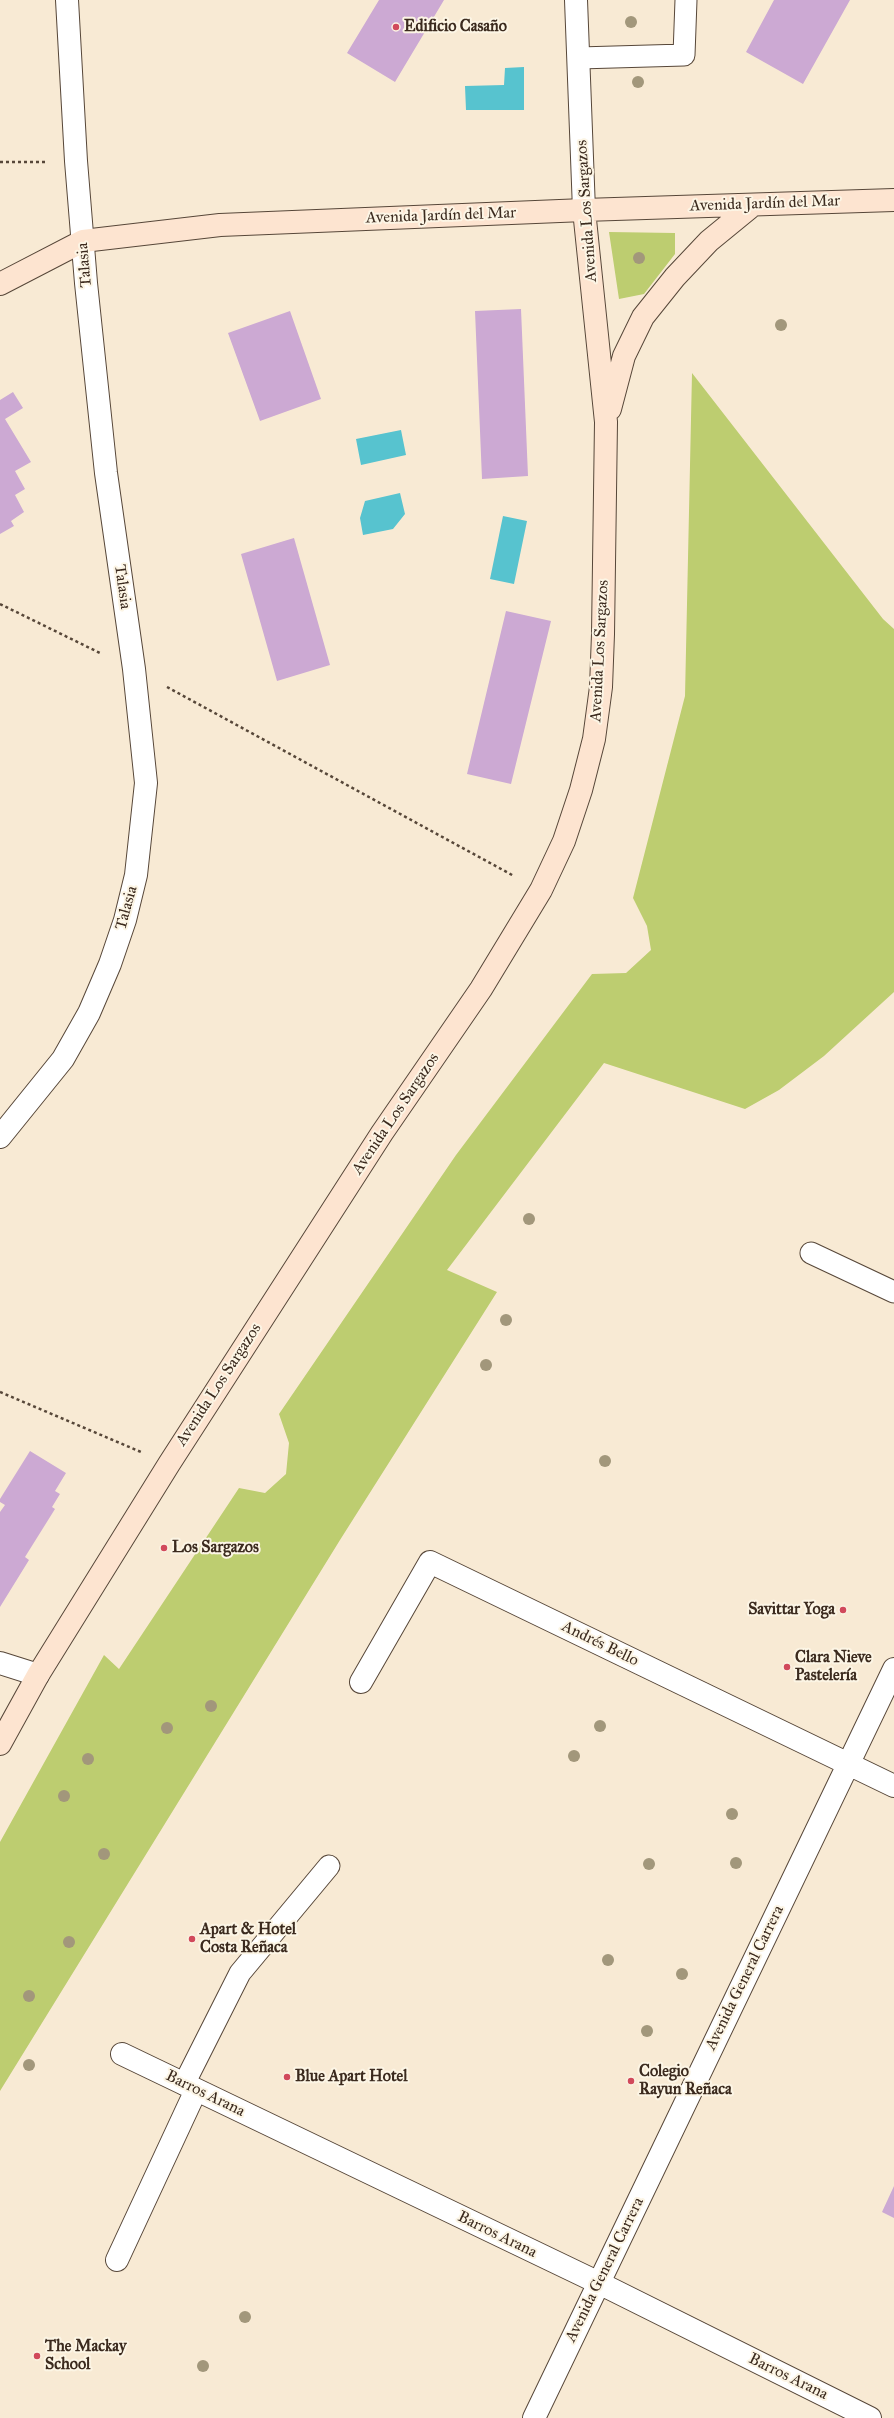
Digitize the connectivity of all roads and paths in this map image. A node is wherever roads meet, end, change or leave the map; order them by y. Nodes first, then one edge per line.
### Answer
1 (68, 0) edge
2 (576, 0) edge
3 (686, 0) edge
4 (578, 58) junction
5 (76, 161) junction
6 (0, 162) edge
7 (894, 200) edge
8 (753, 205) junction
9 (584, 210) junction
10 (83, 241) junction
11 (0, 284) edge
12 (606, 422) junction
13 (0, 604) edge
14 (134, 669) junction
15 (541, 890) junction
16 (0, 1137) edge
17 (811, 1253) dead end
18 (894, 1292) edge
19 (0, 1392) edge
20 (169, 1464) junction
21 (0, 1663) edge
22 (894, 1669) edge
23 (38, 1675) junction
24 (361, 1682) dead end
25 (0, 1744) edge
26 (848, 1764) junction
27 (894, 1786) edge
28 (329, 1866) dead end
29 (122, 2054) dead end
30 (190, 2087) junction
31 (117, 2260) dead end
32 (599, 2283) junction
33 (534, 2418) edge
34 (870, 2418) edge

1 - 5 street, Talasia
2 - 4 street, Avenida Los Sargazos
3 - 4 lane
4 - 9 street, Avenida Los Sargazos
5 - 6 path
5 - 10 street, Talasia
7 - 8 street, Avenida Jardín del Mar
8 - 9 street, Avenida Jardín del Mar
8 - 12 street, Avenida Los Sargazos
9 - 10 street, Avenida Jardín del Mar
9 - 12 street, Avenida Los Sargazos
10 - 11 street, Avenida Jardín del Mar
10 - 14 street, Talasia
12 - 15 street, Avenida Los Sargazos
13 - 14 path
14 - 15 path
14 - 16 street, Talasia
15 - 20 street, Avenida Los Sargazos
17 - 18 lane
19 - 20 path
20 - 23 street, Avenida Los Sargazos
21 - 23 street
22 - 26 street, Avenida General Carrera
23 - 25 street, Avenida Los Sargazos
24 - 26 street, Andrés Bello
26 - 27 street, Andrés Bello
26 - 32 street, Avenida General Carrera
28 - 30 lane
29 - 30 street, Barros Arana
30 - 31 street
30 - 32 street, Barros Arana
32 - 33 street, Avenida General Carrera
32 - 34 street, Barros Arana

